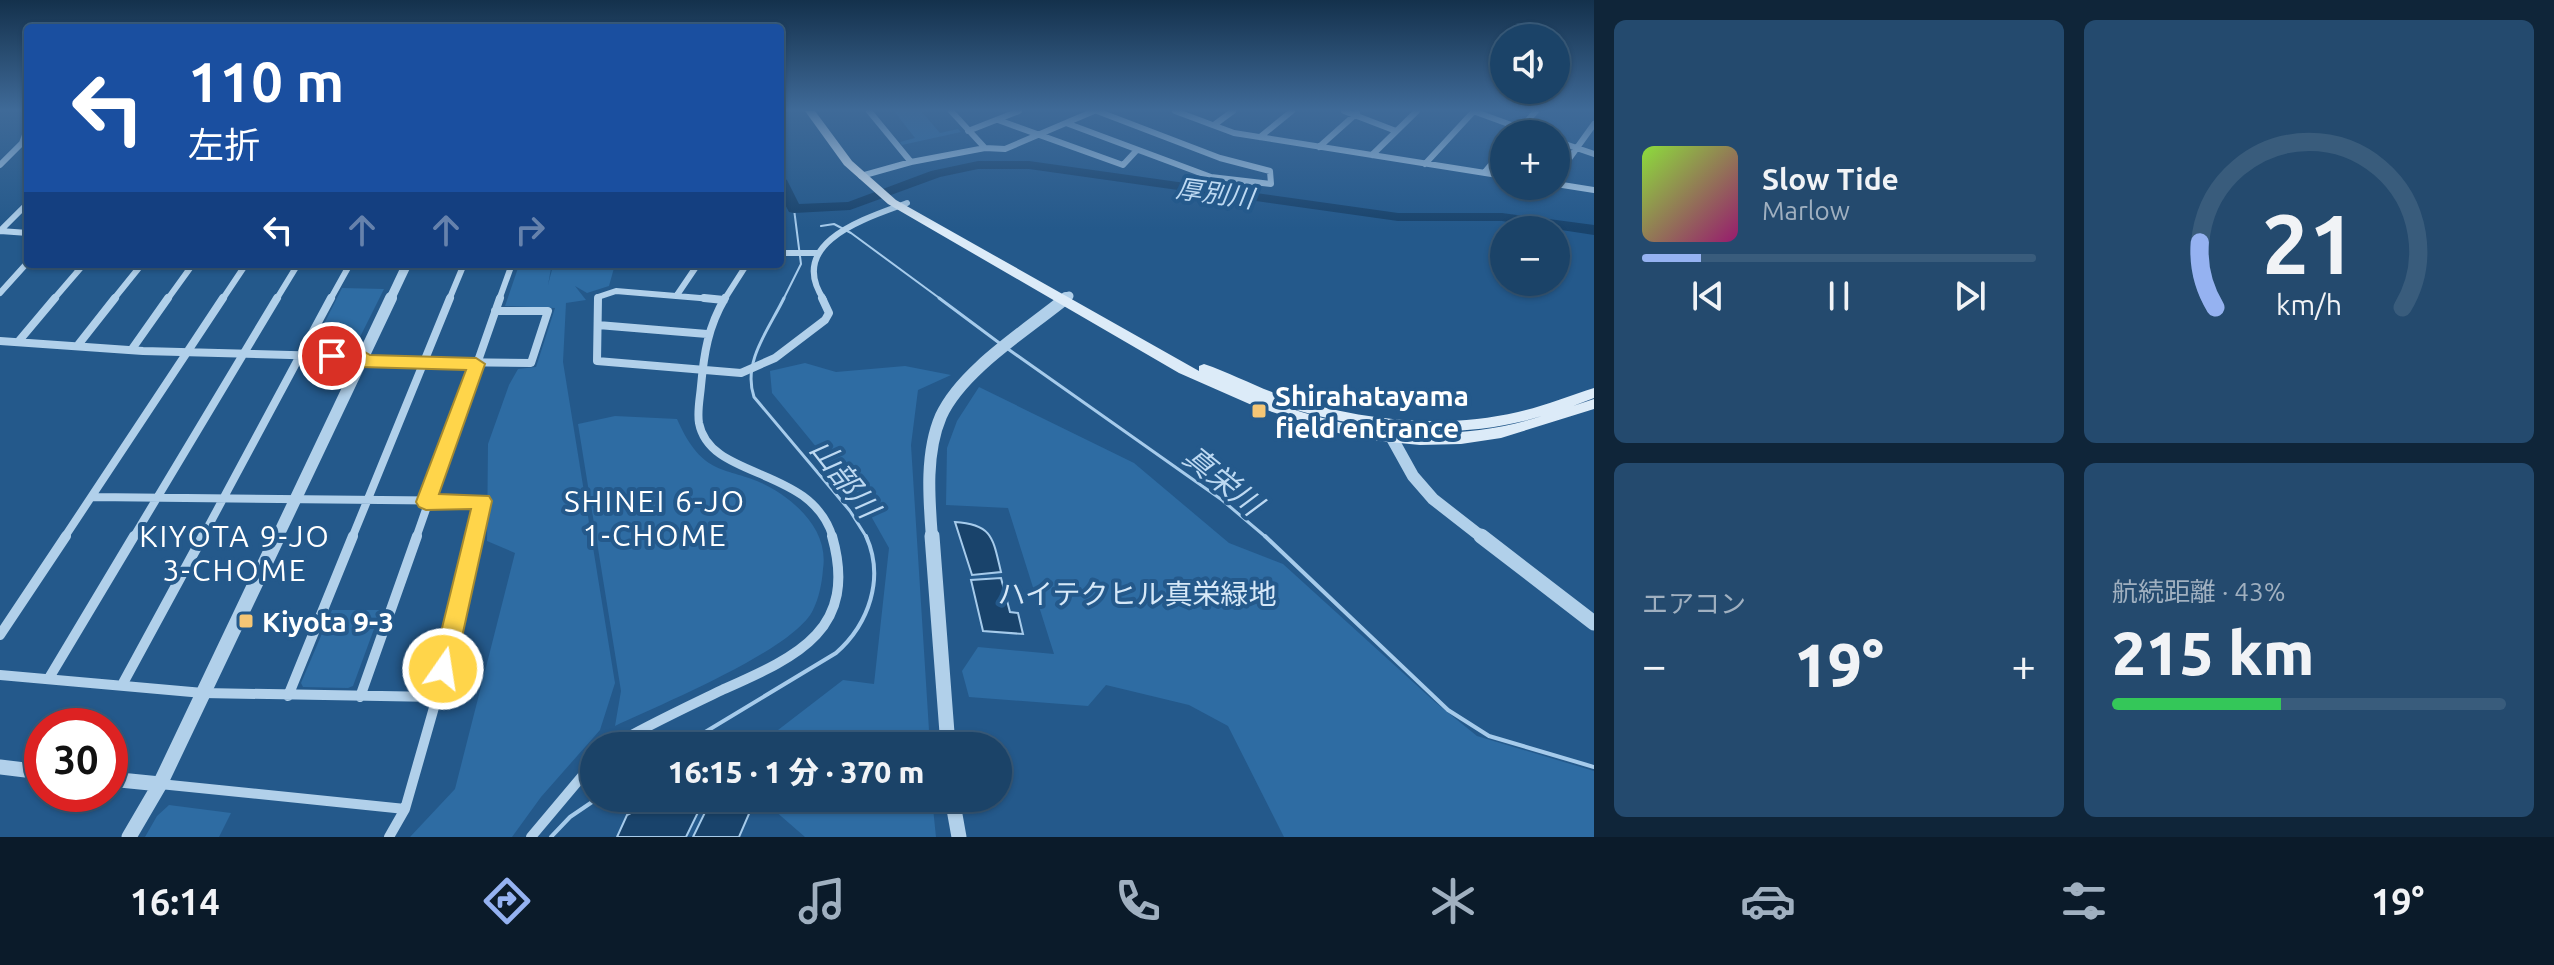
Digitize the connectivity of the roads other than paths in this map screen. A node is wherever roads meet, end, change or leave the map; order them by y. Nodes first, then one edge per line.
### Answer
1 (16, 150) edge
2 (844, 150) edge
3 (848, 150) edge
4 (901, 150) edge
5 (974, 150) edge
6 (1079, 150) edge
7 (1199, 150) edge
8 (1339, 150) edge
9 (1377, 150) edge
10 (1438, 150) edge
11 (1136, 151) joint
12 (1372, 155) junction
13 (911, 162) junction
14 (1425, 164) junction
15 (0, 165) edge
16 (1490, 166) edge
17 (1485, 172) junction
18 (1490, 173) edge
19 (869, 179) junction
20 (1570, 186) edge
21 (1594, 190) edge
22 (899, 203) junction
23 (24, 207) edge
24 (0, 231) edge
25 (24, 233) edge
26 (784, 253) edge
27 (814, 253) junction
28 (24, 266) edge
29 (81, 268) edge
30 (139, 268) edge
31 (190, 268) edge
32 (243, 268) edge
33 (296, 268) edge
34 (348, 268) edge
35 (405, 268) edge
36 (462, 268) edge
37 (511, 268) edge
38 (695, 268) edge
39 (744, 268) edge
40 (0, 293) edge
41 (677, 295) junction
42 (1066, 298) junction
43 (724, 300) junction
44 (495, 311) junction
45 (598, 325) junction
46 (707, 334) junction
47 (0, 341) edge
48 (18, 342) junction
49 (78, 345) junction
50 (132, 349) junction
51 (187, 352) junction
52 (244, 353) junction
53 (301, 355) junction
54 (362, 359) junction
55 (425, 362) junction
56 (476, 364) junction
57 (703, 371) junction
58 (1594, 393) edge
59 (1594, 404) edge
60 (1388, 430) junction
61 (92, 497) junction
62 (157, 497) junction
63 (224, 498) junction
64 (295, 499) junction
65 (368, 501) junction
66 (426, 502) junction
67 (1594, 623) edge
68 (0, 635) edge
69 (0, 675) edge
70 (49, 678) junction
71 (122, 685) junction
72 (203, 693) junction
73 (288, 696) junction
74 (360, 697) junction
75 (437, 697) junction
76 (636, 732) edge
77 (947, 732) edge
78 (0, 767) edge
79 (24, 770) edge
80 (580, 779) edge
81 (128, 781) edge
82 (160, 784) junction
83 (405, 809) junction
84 (955, 812) edge
85 (129, 837) edge
86 (389, 837) edge
87 (531, 837) edge
88 (959, 837) edge

1 - 15 street
2 - 19 main road
3 - 19 main road
4 - 13 street
5 - 13 street
6 - 11 street
7 - 11 street
8 - 12 street
9 - 12 street
10 - 14 street
12 - 14 street
13 - 19 street
14 - 17 street
16 - 17 street
17 - 18 street
19 - 22 main road
20 - 21 street
22 - 27 street
22 - 42 main road
23 - 24 street
24 - 25 street
26 - 27 street
27 - 57 street
28 - 40 street
29 - 48 street
30 - 49 street
31 - 50 street
32 - 51 street
33 - 52 street
34 - 53 street
35 - 54 street
36 - 55 street
37 - 44 street
38 - 41 street
39 - 43 street
41 - 43 street
41 - 45 street
42 - 60 main road
42 - 77 street
43 - 46 street
44 - 56 street
44 - 56 street
45 - 46 street
45 - 57 street
46 - 57 street
47 - 48 street
48 - 49 street
49 - 50 street
50 - 51 street
51 - 52 street
51 - 61 street
52 - 53 street
52 - 62 street
53 - 54 street
53 - 63 street
54 - 55 street
54 - 64 street
55 - 56 street
55 - 65 street
56 - 66 street
57 - 76 street
58 - 60 main road
59 - 60 main road
60 - 67 street
61 - 62 street
61 - 68 street
62 - 63 street
62 - 70 street
63 - 64 street
63 - 71 street
64 - 65 street
64 - 72 street
65 - 66 street
65 - 73 street
66 - 74 street
66 - 75 street
69 - 70 street
70 - 71 street
71 - 72 street
72 - 73 street
72 - 82 street
73 - 74 street
74 - 75 street
75 - 83 street
78 - 79 street
80 - 87 street
81 - 82 street
82 - 83 street
82 - 85 street
83 - 86 street
84 - 88 street

